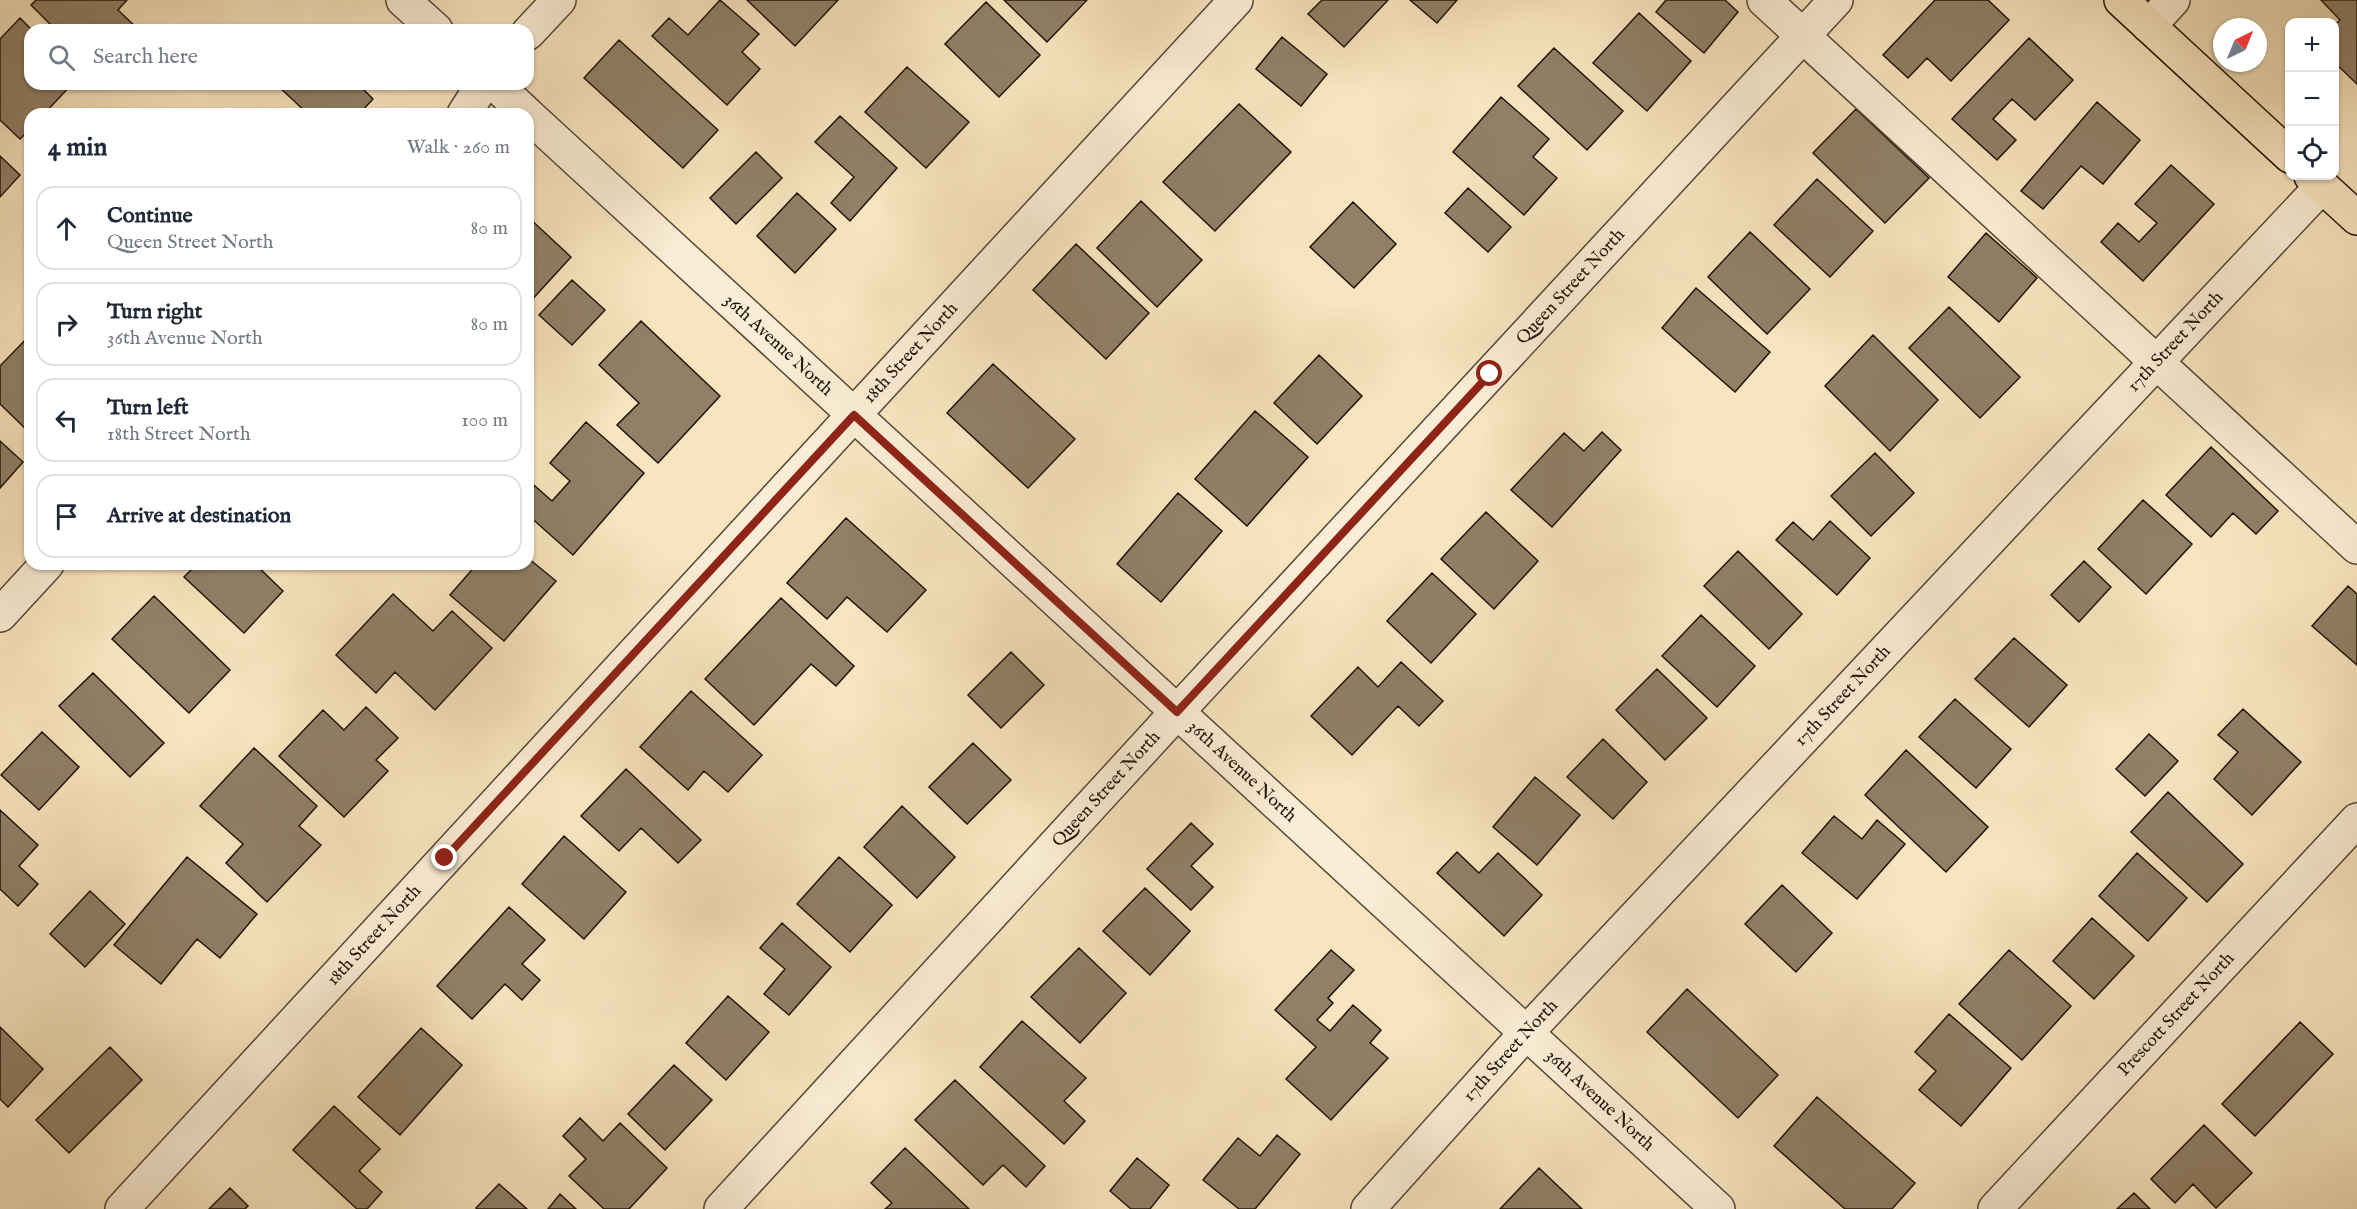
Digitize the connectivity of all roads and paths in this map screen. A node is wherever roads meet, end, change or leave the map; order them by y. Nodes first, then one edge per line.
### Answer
1 (403, 0) edge
2 (559, 0) edge
3 (1236, 0) edge
4 (1764, 0) edge
5 (1836, 0) edge
6 (2121, 0) edge
7 (2173, 0) edge
8 (429, 24) edge
9 (2149, 26) junction
10 (534, 27) edge
11 (1803, 35) junction
12 (479, 90) edge
13 (502, 90) edge
14 (468, 108) edge
15 (521, 108) edge
16 (534, 120) edge
17 (2285, 152) edge
18 (2316, 181) edge
19 (2357, 218) edge
20 (2157, 360) junction
21 (854, 415) junction
22 (2357, 547) edge
23 (41, 570) edge
24 (0, 615) edge
25 (1177, 712) junction
26 (2357, 820) edge
27 (1526, 1033) junction
28 (122, 1209) edge
29 (721, 1209) edge
30 (1368, 1209) edge
31 (1718, 1209) edge
32 (1995, 1209) edge

1 - 8 street
2 - 10 street
3 - 21 street, 18th Street North
4 - 11 street
5 - 11 street, Queen Street North
6 - 9 main road
7 - 9 street
9 - 17 main road
11 - 20 street
11 - 25 street, Queen Street North
12 - 14 street
13 - 15 street, 36th Avenue North
16 - 21 street, 36th Avenue North
18 - 19 main road
18 - 20 street, 17th Street North
20 - 22 street
20 - 27 street, 17th Street North
21 - 25 street, 36th Avenue North
21 - 28 street, 18th Street North
23 - 24 street
25 - 27 street, 36th Avenue North
25 - 29 street, Queen Street North
26 - 32 street, Prescott Street North
27 - 30 street, 17th Street North
27 - 31 street, 36th Avenue North

